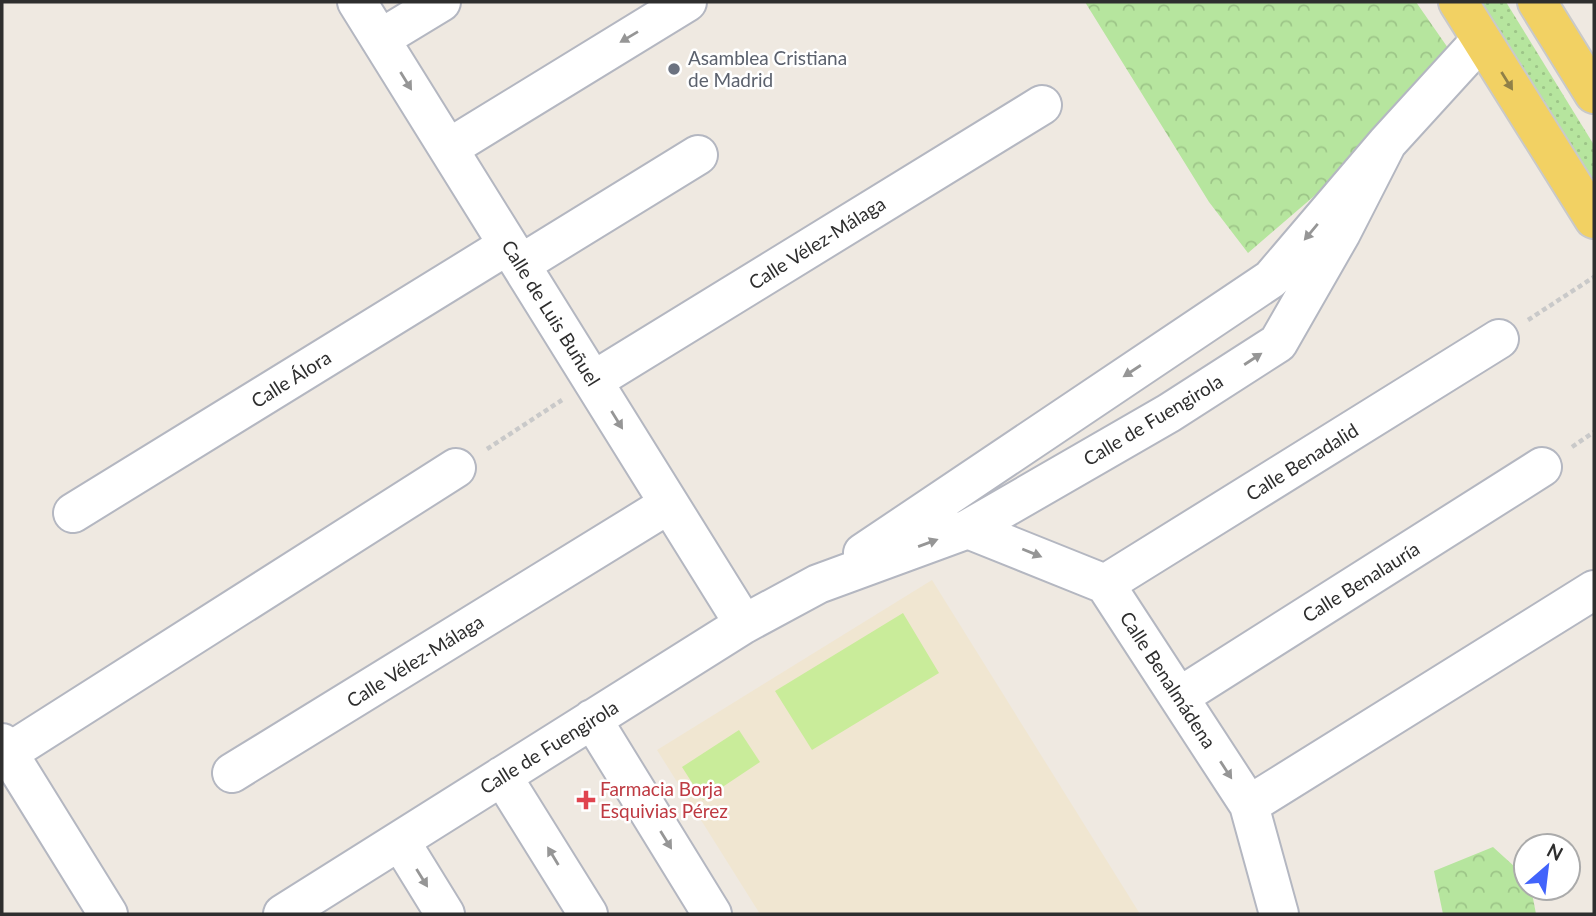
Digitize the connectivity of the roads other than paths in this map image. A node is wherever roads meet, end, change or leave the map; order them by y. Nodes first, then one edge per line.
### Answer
1 (358, 2) edge
2 (441, 2) edge
3 (687, 2) edge
4 (1458, 2) edge
5 (1536, 2) edge
6 (380, 39) junction
7 (1481, 40) junction
8 (1594, 94) edge
9 (1042, 105) dead end
10 (1387, 143) junction
11 (449, 148) junction
12 (698, 155) dead end
13 (1594, 219) edge
14 (515, 255) junction
15 (1499, 339) road end
16 (593, 381) junction
17 (1542, 467) dead end
18 (456, 468) road end
19 (669, 504) junction
20 (73, 513) dead end
21 (968, 529) junction
22 (818, 584) junction
23 (1105, 584) junction
24 (1594, 590) edge
25 (744, 624) junction
26 (1179, 697) junction
27 (592, 719) junction
28 (5, 748) edge
29 (232, 773) dead end
30 (502, 776) junction
31 (1249, 805) junction
32 (400, 841) junction
33 (302, 909) edge
34 (108, 914) edge
35 (445, 914) edge
36 (589, 914) edge
37 (712, 914) edge
38 (1279, 914) edge

1 - 6 street, Calle de Luis Buñuel
2 - 6 street
3 -> 11 street
4 - 7 main road
5 - 8 main road
6 -> 11 street, Calle de Luis Buñuel
7 - 10 street, Calle de Fuengirola
7 -> 13 main road
9 - 16 street, Calle Vélez-Málaga
21 -> 10 street, Calle de Fuengirola
10 -> 22 street, Calle de Fuengirola
11 - 14 street, Calle de Luis Buñuel
12 - 14 street, Calle Álora
14 - 16 street, Calle de Luis Buñuel
14 - 20 street, Calle Álora
15 - 23 street, Calle Benadalid
16 -> 19 street, Calle de Luis Buñuel
17 - 26 street, Calle Benalauría
18 - 28 street
19 - 25 street, Calle de Luis Buñuel
19 - 29 street, Calle Vélez-Málaga
22 -> 21 street, Calle de Fuengirola
21 -> 23 street
22 - 25 street, Calle de Fuengirola
23 - 26 street, Calle Benalmádena
24 - 31 street
25 - 27 street, Calle de Fuengirola
26 -> 31 street, Calle Benalmádena
27 - 30 street, Calle de Fuengirola
27 -> 37 street
28 - 34 street
30 - 32 street, Calle de Fuengirola
36 -> 30 street
31 - 38 street, Calle Benalmádena
32 - 33 street, Calle de Fuengirola
32 -> 35 street

